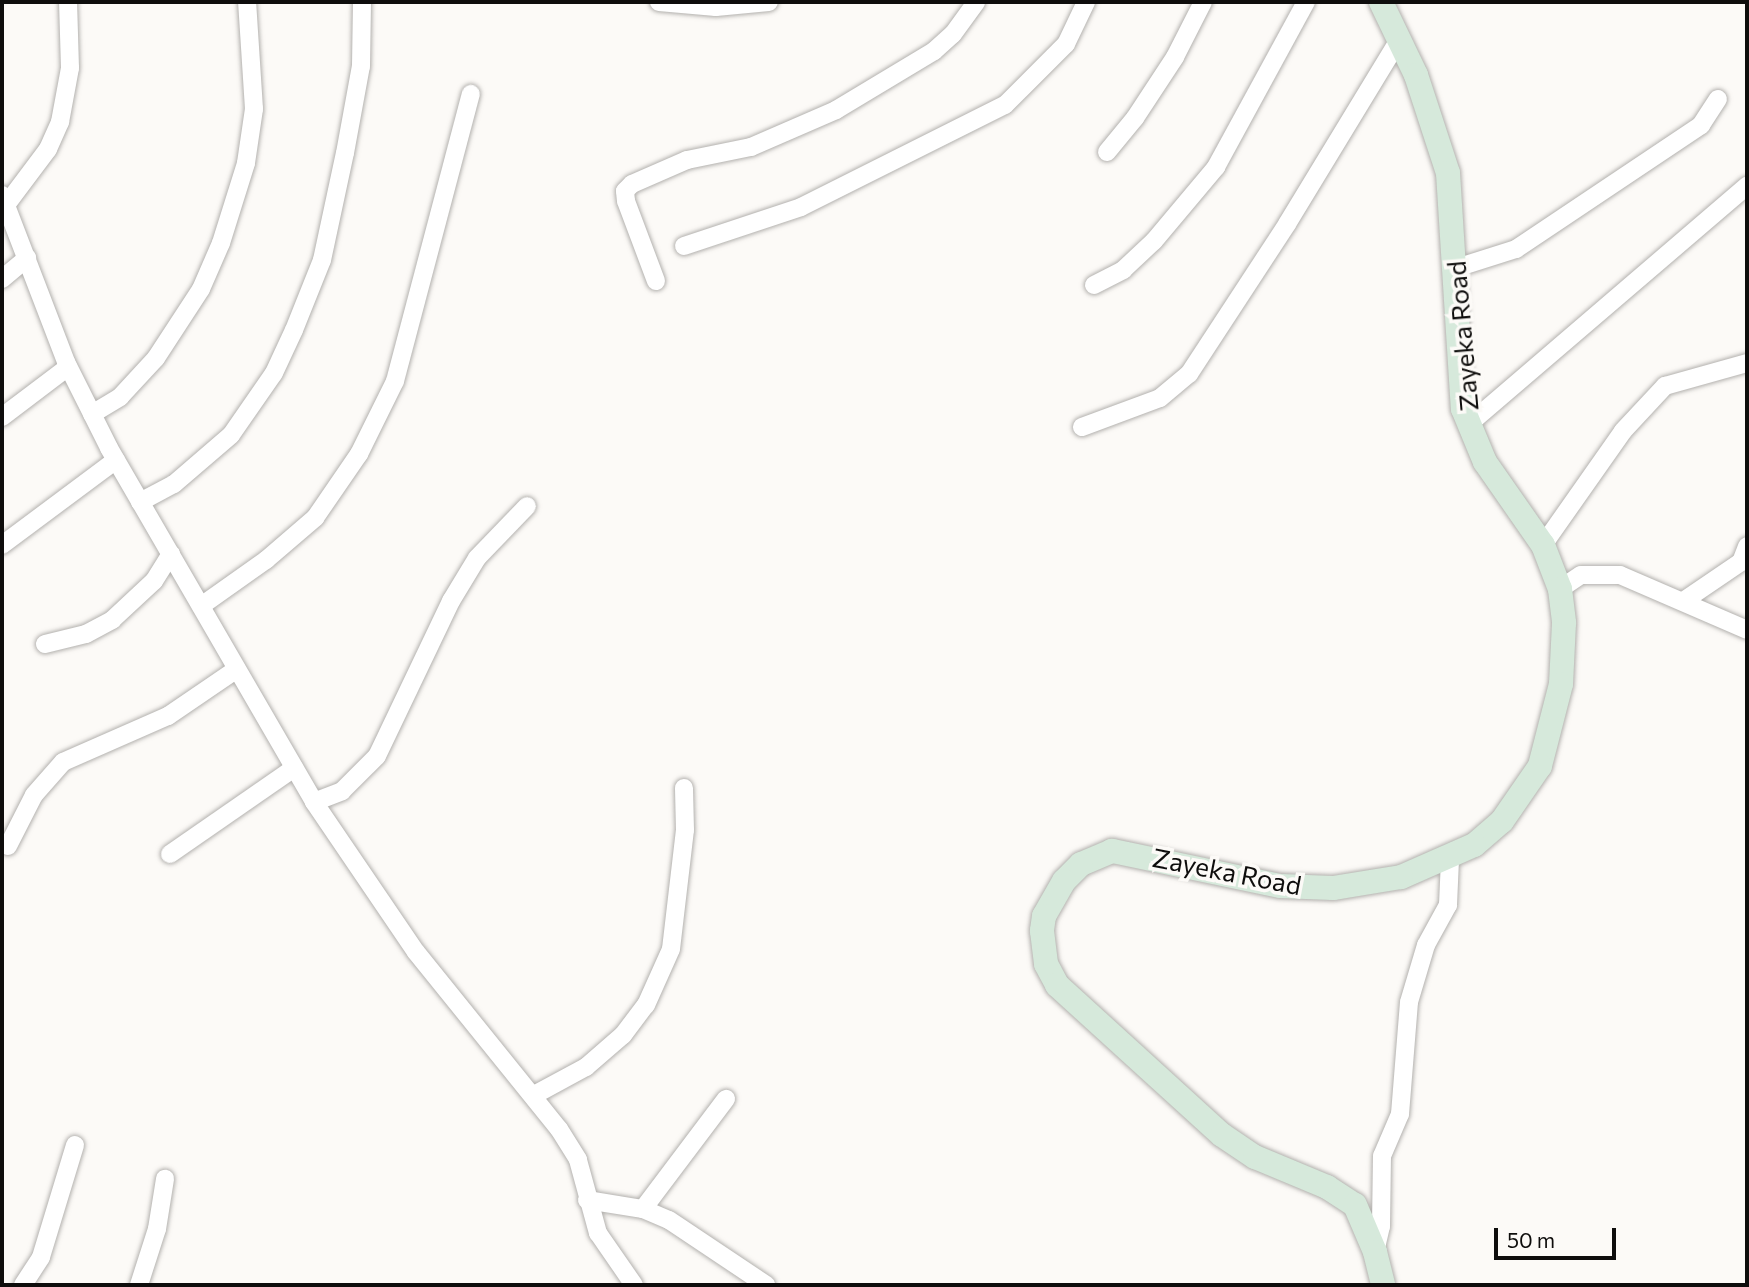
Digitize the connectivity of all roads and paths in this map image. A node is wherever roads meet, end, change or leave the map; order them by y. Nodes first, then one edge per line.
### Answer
1 (68, 2) edge
2 (247, 2) edge
3 (362, 2) edge
4 (659, 2) edge
5 (769, 2) edge
6 (976, 2) edge
7 (1086, 2) edge
8 (1203, 2) edge
9 (1306, 2) edge
10 (1381, 2) edge
11 (1400, 38) junction
12 (471, 94) dead end
13 (1718, 99) dead end
14 (1107, 152) dead end
15 (1747, 186) edge
16 (4, 200) edge
17 (684, 246) dead end
18 (27, 258) junction
19 (1456, 268) junction
20 (2, 279) edge
21 (656, 281) dead end
22 (1094, 285) dead end
23 (1747, 363) edge
24 (68, 367) junction
25 (92, 414) junction
26 (2, 417) edge
27 (1469, 424) junction
28 (1082, 427) dead end
29 (116, 460) junction
30 (140, 502) junction
31 (527, 506) dead end
32 (2, 545) edge
33 (1543, 545) junction
34 (1747, 546) edge
35 (171, 554) junction
36 (1560, 589) junction
37 (1685, 600) junction
38 (201, 606) junction
39 (1747, 630) edge
40 (45, 644) dead end
41 (237, 669) junction
42 (294, 768) junction
43 (684, 788) dead end
44 (313, 802) junction
45 (8, 846) dead end
46 (170, 854) dead end
47 (1450, 859) junction
48 (536, 1094) junction
49 (726, 1099) dead end
50 (75, 1145) dead end
51 (165, 1179) dead end
52 (587, 1200) junction
53 (643, 1209) junction
54 (1375, 1252) junction
55 (23, 1285) edge
56 (139, 1285) edge
57 (634, 1285) edge
58 (766, 1285) edge
59 (1383, 1285) edge

1 - 16 street
2 - 25 street
3 - 30 street
4 - 5 street
6 - 21 street
7 - 17 street
8 - 14 street
9 - 22 street
10 - 11 street, Zayeka Road
11 - 19 street, Zayeka Road
11 - 28 street
12 - 38 street
13 - 19 street
15 - 27 street
16 - 18 street
18 - 20 street
18 - 24 street
19 - 27 street, Zayeka Road
23 - 33 street
24 - 25 street
24 - 26 street
25 - 29 street
27 - 33 street, Zayeka Road
29 - 30 street
29 - 32 street
30 - 35 street
31 - 44 street
33 - 36 street, Zayeka Road
34 - 37 street
35 - 38 street
35 - 40 street
36 - 37 street
36 - 47 street, Zayeka Road
37 - 39 street
38 - 41 street
41 - 42 street
41 - 45 street
42 - 44 street
42 - 46 street
43 - 48 street
44 - 48 street
47 - 54 street
47 - 54 street, Zayeka Road
48 - 52 street
49 - 53 street
50 - 55 street
51 - 56 street
52 - 53 street
52 - 57 street
53 - 58 street
54 - 59 street, Zayeka Road

